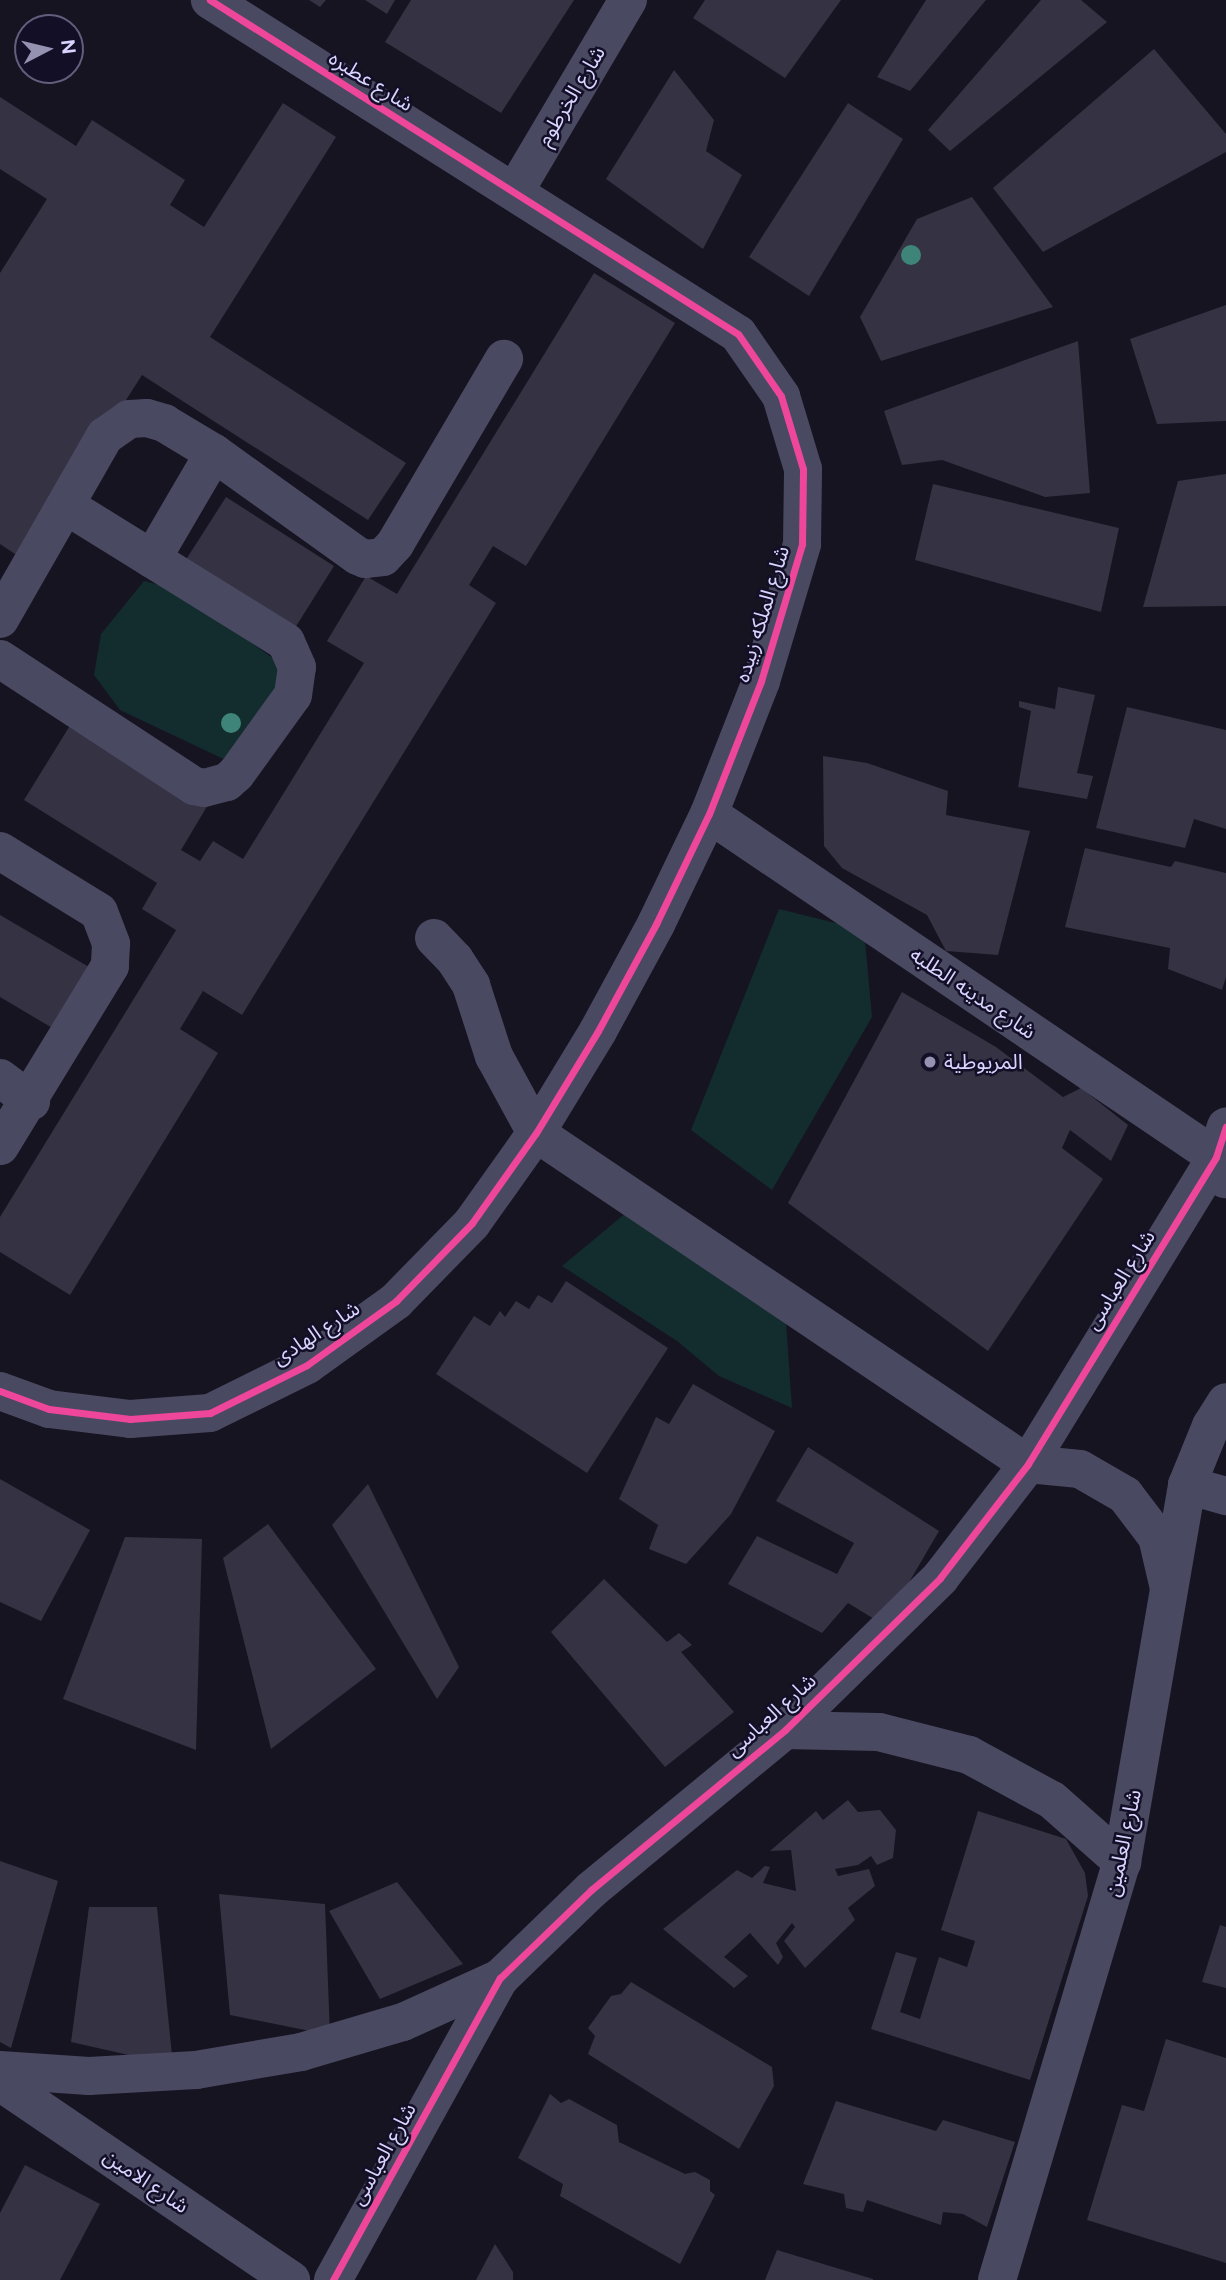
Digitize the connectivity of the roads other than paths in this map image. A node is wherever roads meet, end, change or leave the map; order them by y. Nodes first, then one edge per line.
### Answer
1 (209, 0) edge
2 (628, 0) edge
3 (515, 191) junction
4 (504, 359) dead end
5 (214, 453) junction
6 (67, 506) junction
7 (152, 559) junction
8 (2, 612) edge
9 (0, 659) edge
10 (709, 814) junction
11 (0, 851) edge
12 (434, 938) dead end
13 (0, 1078) edge
14 (30, 1101) junction
15 (536, 1133) junction
16 (0, 1146) edge
17 (1223, 1155) edge
18 (0, 1391) edge
19 (1226, 1402) edge
20 (1028, 1464) junction
21 (1187, 1485) junction
22 (1226, 1496) edge
23 (1170, 1588) junction
24 (785, 1730) junction
25 (1122, 1862) junction
26 (500, 1978) junction
27 (0, 2070) edge
28 (0, 2082) edge
29 (291, 2280) edge
30 (333, 2280) edge
31 (998, 2280) edge

1 - 3 street, شارع عطبره
2 - 3 street, شارع الخرطوم
3 - 10 street, شارع الملكه زبيده
4 - 5 street
5 - 6 street
5 - 7 street
6 - 7 street
6 - 8 street
7 - 9 street
10 - 15 street, شارع الملكه زبيده
10 - 17 street, شارع مدينه الطلبه
11 - 14 street
12 - 15 street
13 - 14 street
14 - 16 street
15 - 18 street, شارع الهادى
15 - 20 street
17 - 20 street, شارع العباسى
19 - 21 street, شارع العلمين
20 - 23 street
20 - 24 street, شارع العباسى
21 - 22 street
21 - 23 street, شارع العلمين
23 - 25 street, شارع العلمين
24 - 25 street
24 - 26 street, شارع العباسى
25 - 31 street, شارع العلمين
26 - 27 street
26 - 30 street, شارع العباسى
28 - 29 street, شارع الامين

